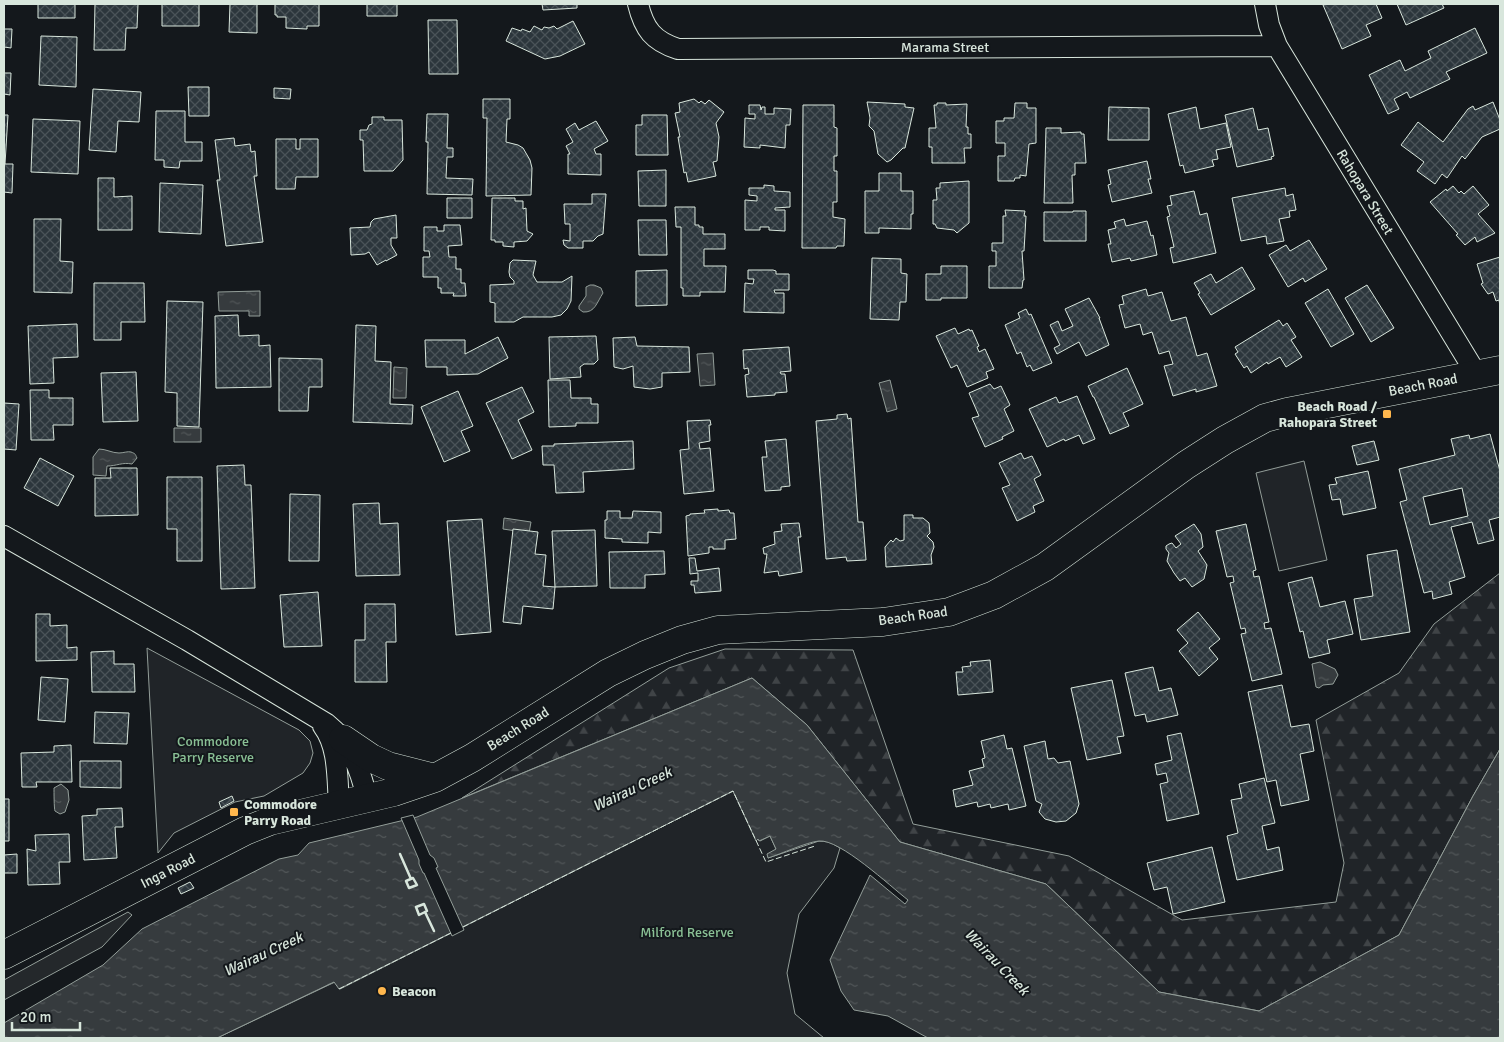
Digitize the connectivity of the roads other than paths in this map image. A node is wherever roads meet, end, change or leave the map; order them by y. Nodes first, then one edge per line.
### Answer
1 (638, 4) edge
2 (1265, 4) edge
3 (1276, 46) junction
4 (1488, 372) edge
5 (4, 536) edge
6 (310, 713) junction
7 (343, 740) junction
8 (434, 778) junction
9 (366, 798) junction
10 (339, 804) junction
11 (4, 955) edge

1 - 3 street, Marama Street
2 - 3 street, Rahopara Street
3 - 4 street, Rahopara Street
4 - 8 main road, Beach Road
5 - 6 street
6 - 7 street
6 - 10 street
7 - 8 main road
7 - 9 street
8 - 9 main road, Beach Road
9 - 10 main road, Inga Road
10 - 11 main road, Inga Road

